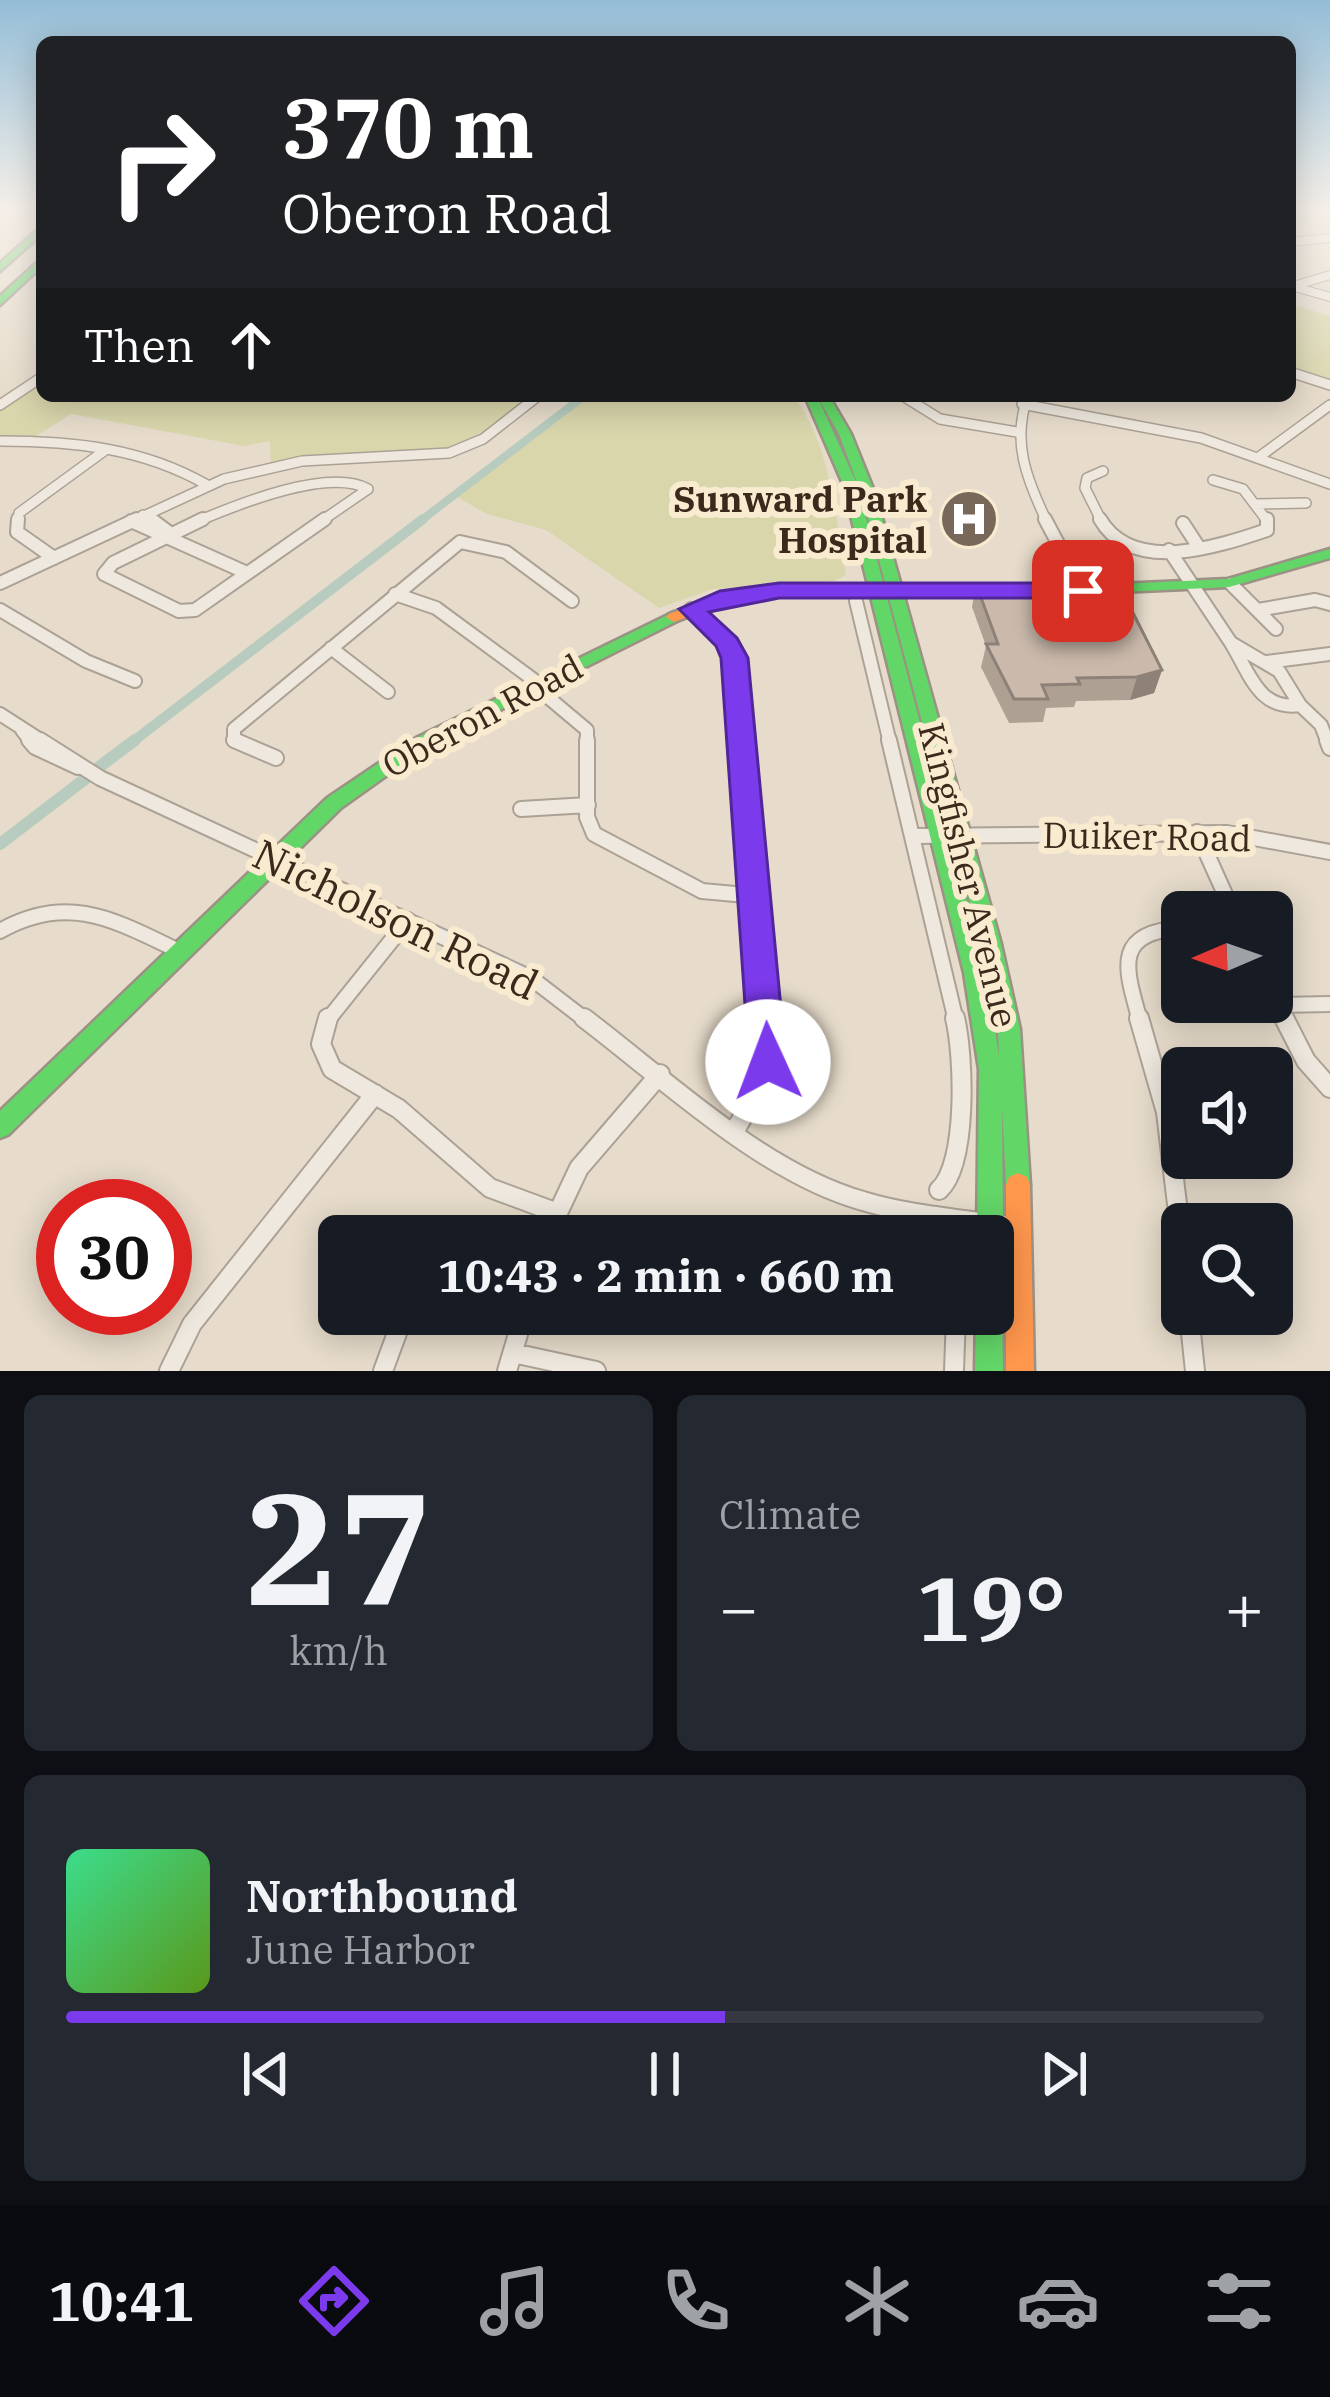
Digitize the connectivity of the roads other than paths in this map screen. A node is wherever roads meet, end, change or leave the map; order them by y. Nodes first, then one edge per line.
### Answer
1 (31, 272) edge
2 (1330, 274) edge
3 (1296, 285) edge
4 (1296, 288) edge
5 (1330, 298) edge
6 (0, 302) edge
7 (1296, 375) edge
8 (36, 381) edge
9 (1330, 386) edge
10 (530, 402) edge
11 (814, 402) edge
12 (827, 402) edge
13 (913, 402) edge
14 (1024, 402) edge
15 (1034, 402) edge
16 (1330, 404) edge
17 (0, 405) edge
18 (1017, 432) junction
19 (0, 441) edge
20 (104, 451) junction
21 (1258, 457) junction
22 (1103, 471) dead end
23 (1213, 480) dead end
24 (1330, 484) edge
25 (207, 485) junction
26 (1256, 503) junction
27 (1306, 503) dead end
28 (143, 515) junction
29 (131, 521) junction
30 (1183, 523) dead end
31 (172, 536) junction
32 (1198, 546) junction
33 (1169, 550) junction
34 (1330, 553) edge
35 (54, 558) junction
36 (887, 561) junction
37 (247, 573) junction
38 (0, 584) edge
39 (1232, 584) junction
40 (1198, 588) junction
41 (886, 590) junction
42 (941, 590) junction
43 (1012, 590) edge
44 (1036, 591) edge
45 (1083, 591) junction
46 (395, 594) junction
47 (572, 601) dead end
48 (856, 601) dead end
49 (1330, 604) edge
50 (691, 609) junction
51 (0, 610) edge
52 (1258, 610) junction
53 (1276, 629) dead end
54 (1232, 643) junction
55 (331, 648) junction
56 (1330, 654) edge
57 (1267, 662) junction
58 (135, 680) dead end
59 (534, 687) junction
60 (388, 692) dead end
61 (1305, 708) junction
62 (0, 714) edge
63 (1327, 721) edge
64 (1330, 748) edge
65 (276, 758) dead end
66 (588, 806) junction
67 (521, 808) dead end
68 (1197, 832) junction
69 (940, 835) junction
70 (962, 835) junction
71 (915, 836) junction
72 (1330, 851) edge
73 (278, 860) junction
74 (1223, 891) edge
75 (758, 896) junction
76 (408, 920) junction
77 (1161, 931) edge
78 (0, 932) edge
79 (181, 952) junction
80 (1293, 1001) edge
81 (1330, 1004) edge
82 (1287, 1023) edge
83 (660, 1075) junction
84 (1330, 1088) edge
85 (375, 1094) junction
86 (0, 1127) edge
87 (734, 1132) junction
88 (939, 1190) dead end
89 (1177, 1203) edge
90 (554, 1212) junction
91 (553, 1215) edge
92 (914, 1215) edge
93 (990, 1215) edge
94 (1014, 1228) edge
95 (1018, 1228) junction
96 (396, 1335) edge
97 (955, 1335) edge
98 (989, 1335) edge
99 (1192, 1335) edge
100 (510, 1362) edge
101 (169, 1371) edge
102 (383, 1371) edge
103 (596, 1371) edge
104 (954, 1371) edge
105 (988, 1371) edge
106 (1020, 1371) edge
107 (1196, 1371) edge

1 - 6 main road
2 - 3 street
4 - 5 street
7 - 9 street
8 - 17 street
10 - 25 street
11 - 41 main road, Kingfisher Avenue
12 - 36 main road, Kingfisher Avenue
13 - 18 street
14 - 18 street
15 - 21 street
16 - 21 street
18 - 45 street
19 - 20 street
20 - 25 street
20 - 35 street
21 - 24 street
22 - 33 street
23 - 26 street
25 - 28 street
26 - 27 street
26 - 32 street
28 - 29 street
28 - 31 street
29 - 31 street
29 - 35 street
30 - 32 street
31 - 37 street
31 - 37 street
31 - 37 street
32 - 33 street
33 - 40 street
34 - 39 main road
35 - 38 street
36 - 41 main road, Kingfisher Avenue
36 - 42 main road
39 - 40 main road
39 - 52 street
40 - 45 main road
40 - 54 street
41 - 42 main road, Oberon Road
41 - 50 main road, Oberon Road
41 - 69 main road, Kingfisher Avenue
41 - 70 main road, Kingfisher Avenue
42 - 43 main road, Oberon Road
44 - 45 main road
46 - 47 street
46 - 55 street
46 - 59 street
48 - 71 street
49 - 52 street
50 - 59 main road, Oberon Road
50 - 75 street
51 - 58 street
52 - 53 street
54 - 57 street
54 - 61 street
55 - 60 street
55 - 65 street
56 - 57 street
57 - 61 street
59 - 66 street
59 - 73 main road, Oberon Road
61 - 63 street
62 - 73 street, Nicholson Road
63 - 64 street
66 - 67 street
66 - 75 street
68 - 70 street, Duiker Road
68 - 72 street, Duiker Road
68 - 74 street
69 - 70 street, Duiker Road
69 - 71 street, Duiker Road
69 - 93 main road, Kingfisher Avenue
70 - 95 main road, Kingfisher Avenue
71 - 88 street
73 - 76 street, Nicholson Road
73 - 79 main road, Oberon Road
75 - 87 street
76 - 83 street, Nicholson Road
76 - 85 street
77 - 89 street
78 - 79 street
79 - 86 main road, Oberon Road
80 - 81 street
82 - 84 street
83 - 87 street, Nicholson Road
83 - 90 street
85 - 90 street
85 - 101 street
87 - 92 street, Nicholson Road
90 - 91 street
94 - 95 street, Nicholson Road
95 - 106 main road, Kingfisher Avenue
96 - 102 street
97 - 104 street
98 - 105 main road
99 - 107 street
100 - 103 street

